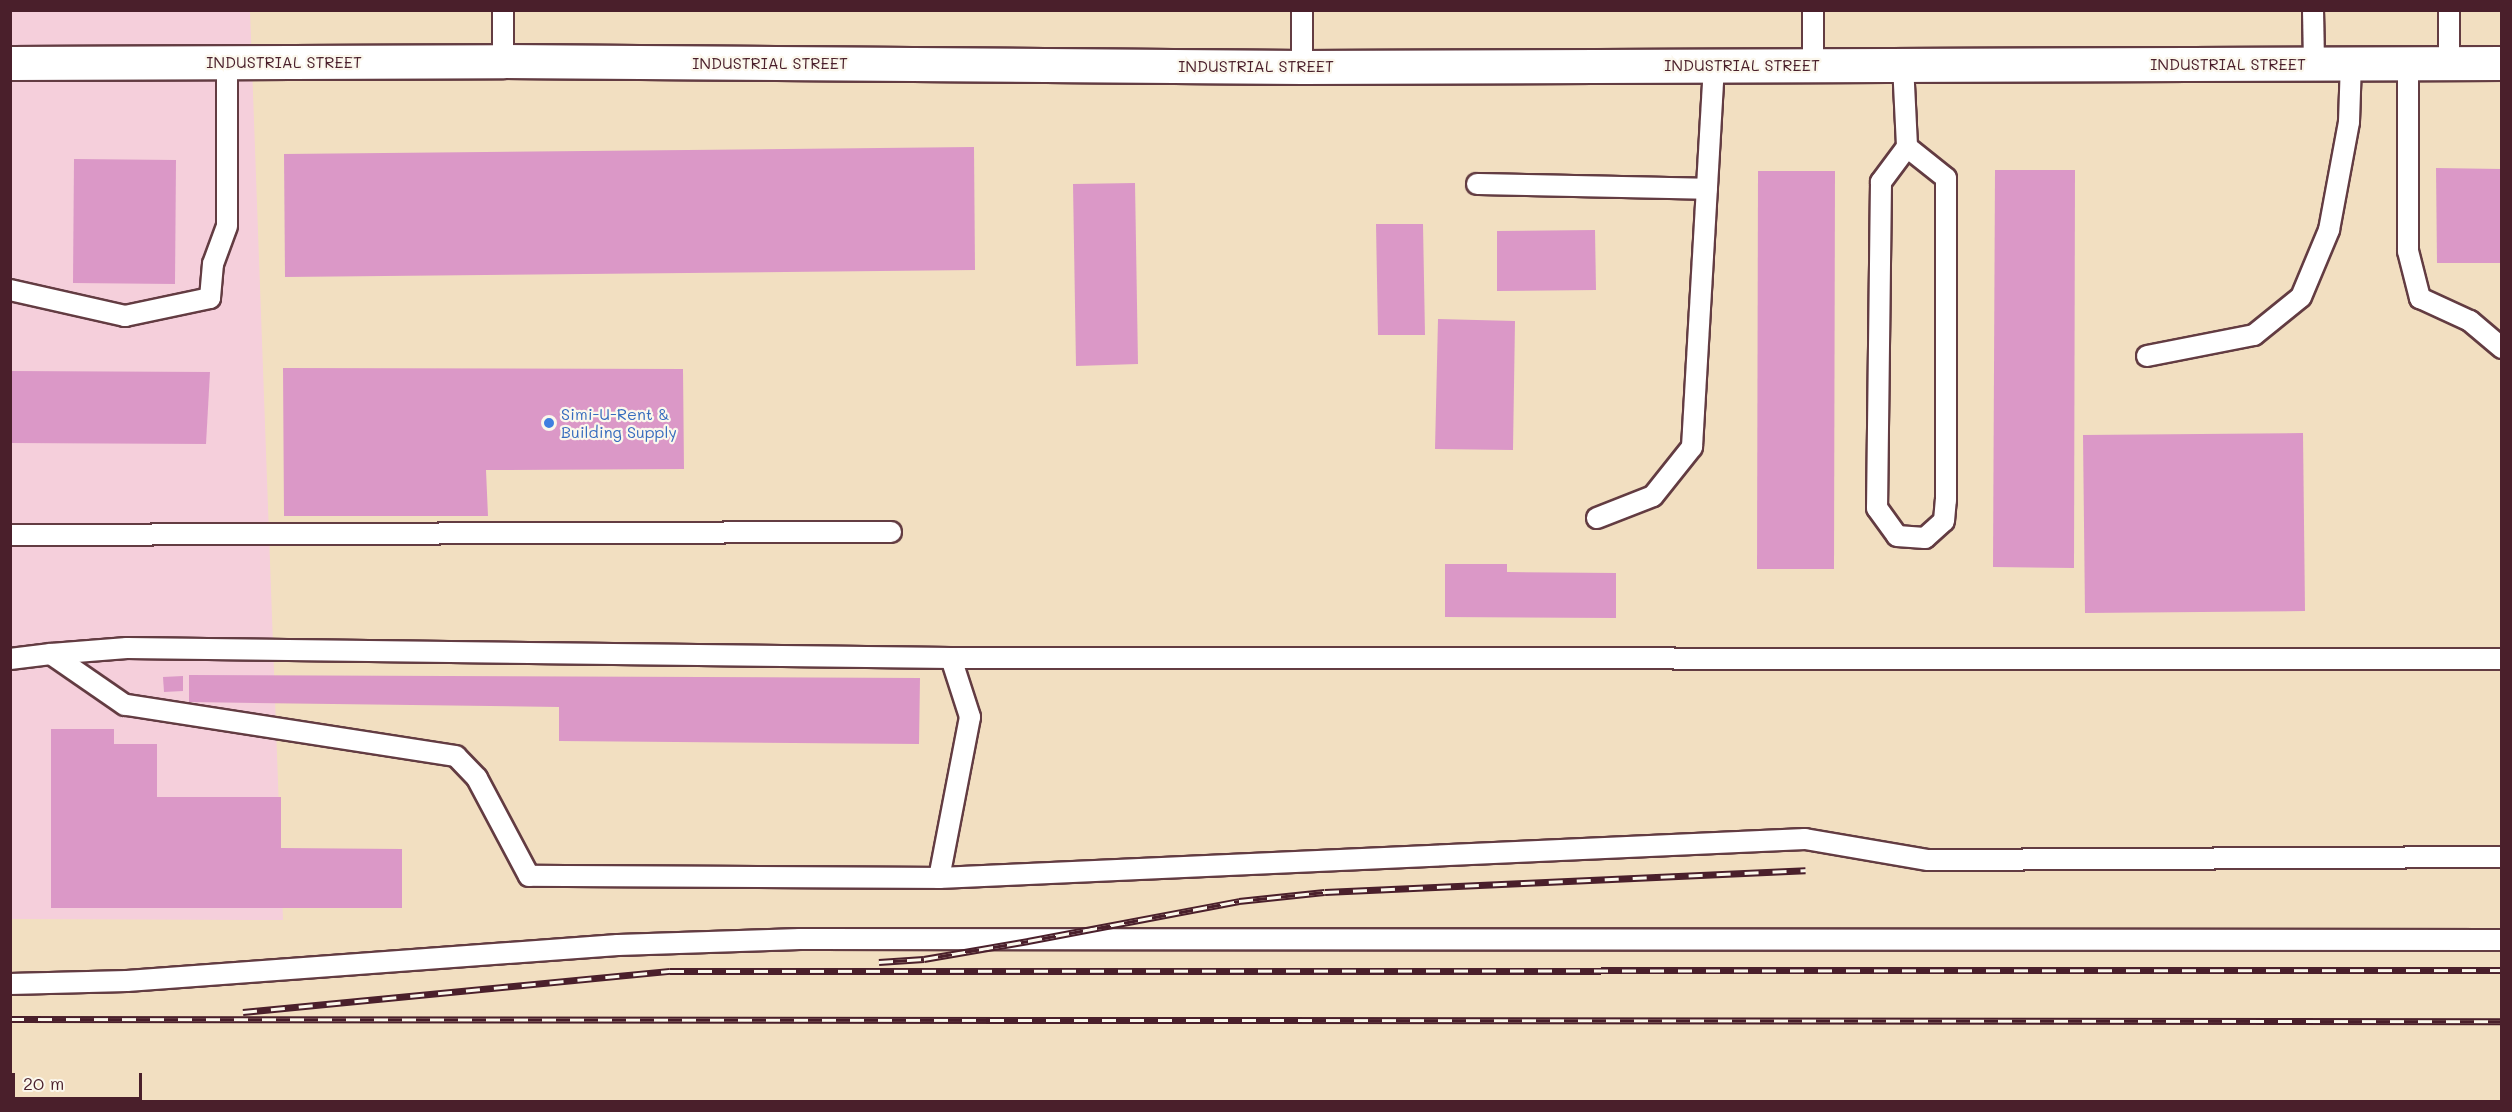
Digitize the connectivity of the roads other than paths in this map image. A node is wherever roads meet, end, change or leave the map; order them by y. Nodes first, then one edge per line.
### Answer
1 (503, 10) edge
2 (1302, 10) edge
3 (1813, 10) edge
4 (2313, 10) edge
5 (2450, 10) edge
6 (503, 61) junction
7 (227, 62) junction
8 (10, 63) edge
9 (2351, 63) junction
10 (2408, 63) junction
11 (2449, 63) junction
12 (2502, 63) edge
13 (1903, 64) junction
14 (2314, 64) junction
15 (1714, 65) junction
16 (1813, 65) junction
17 (1302, 67) junction
18 (1907, 147) junction
19 (1477, 184) dead end
20 (1707, 189) junction
21 (10, 290) edge
22 (2502, 348) edge
23 (2147, 356) dead end
24 (1597, 518) dead end
25 (891, 532) dead end
26 (10, 535) edge
27 (51, 654) junction
28 (951, 658) junction
29 (10, 659) edge
30 (2502, 659) edge
31 (2502, 857) edge
32 (939, 878) junction
33 (2502, 940) edge
34 (10, 984) edge

1 - 6 lane
2 - 17 lane
3 - 16 lane
4 - 14 lane
5 - 11 lane
6 - 7 street, INDUSTRIAL STREET
6 - 17 street, INDUSTRIAL STREET
7 - 8 street, INDUSTRIAL STREET
7 - 21 lane
9 - 10 street, INDUSTRIAL STREET
9 - 14 street, INDUSTRIAL STREET
9 - 23 lane
10 - 11 street, INDUSTRIAL STREET
10 - 22 lane
11 - 12 street, INDUSTRIAL STREET
13 - 14 street, INDUSTRIAL STREET
13 - 16 street, INDUSTRIAL STREET
13 - 18 lane
15 - 16 street, INDUSTRIAL STREET
15 - 17 street, INDUSTRIAL STREET
15 - 20 lane
18 - 18 lane
19 - 20 lane
20 - 24 lane
25 - 26 lane
27 - 28 lane
27 - 29 lane
27 - 32 lane
28 - 30 lane
28 - 32 lane
31 - 32 lane
33 - 34 lane

